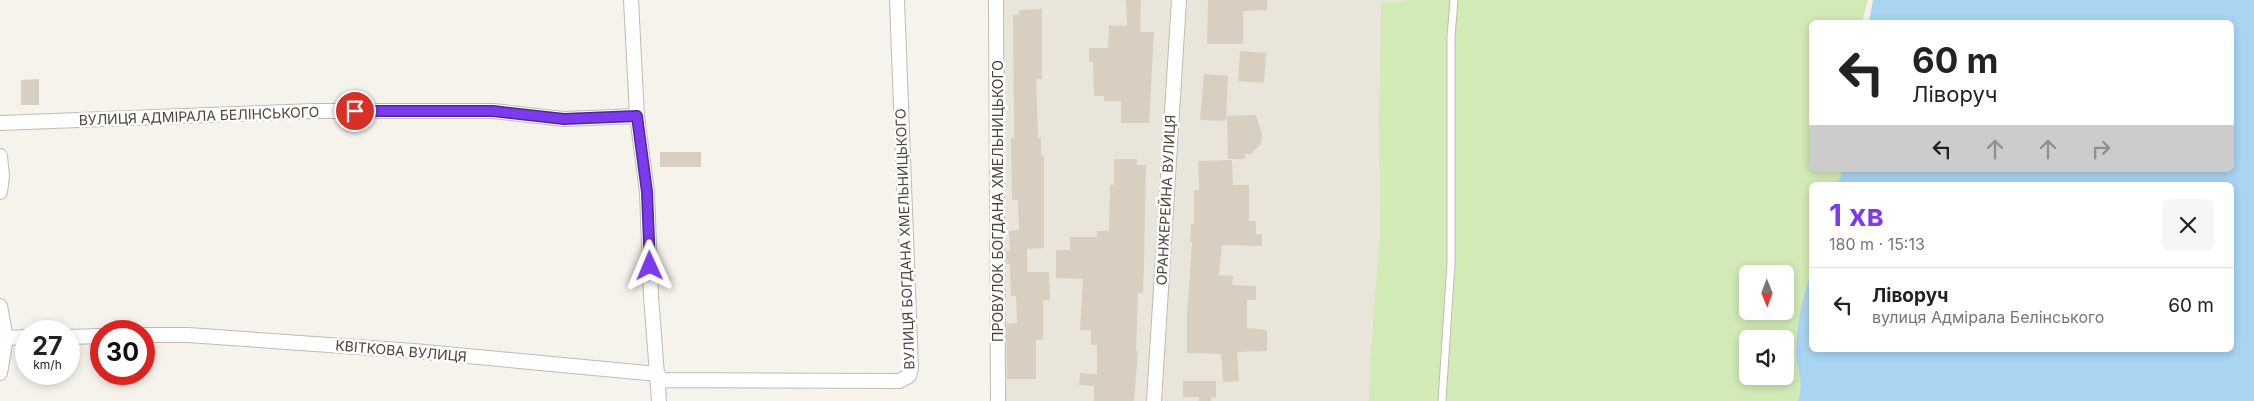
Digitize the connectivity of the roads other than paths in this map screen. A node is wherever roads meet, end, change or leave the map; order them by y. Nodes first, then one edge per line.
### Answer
1 (631, 0) edge
2 (897, 0) edge
3 (996, 0) edge
4 (1179, 0) edge
5 (1454, 0) edge
6 (637, 116) junction
7 (0, 123) edge
8 (0, 156) edge
9 (0, 192) edge
10 (0, 308) edge
11 (155, 336) edge
12 (6, 338) junction
13 (15, 338) edge
14 (0, 373) edge
15 (658, 377) junction
16 (659, 401) edge
17 (998, 401) edge
18 (1154, 401) edge
19 (1442, 401) edge

1 - 6 street
2 - 15 street, ВУЛИЦЯ БОГДАНА ХМЕЛЬНИЦЬКОГО
3 - 17 street, ПРОВУЛОК БОГДАНА ХМЕЛЬНИЦЬКОГО
4 - 18 street, ОРАНЖЕРЕЙНА ВУЛИЦЯ
5 - 19 lane
6 - 7 street, ВУЛИЦЯ АДМІРАЛА БЕЛІНСЬКОГО
6 - 15 street
8 - 9 street
10 - 12 street
11 - 15 street, КВІТКОВА ВУЛИЦЯ
12 - 13 street
12 - 14 street
15 - 16 street

